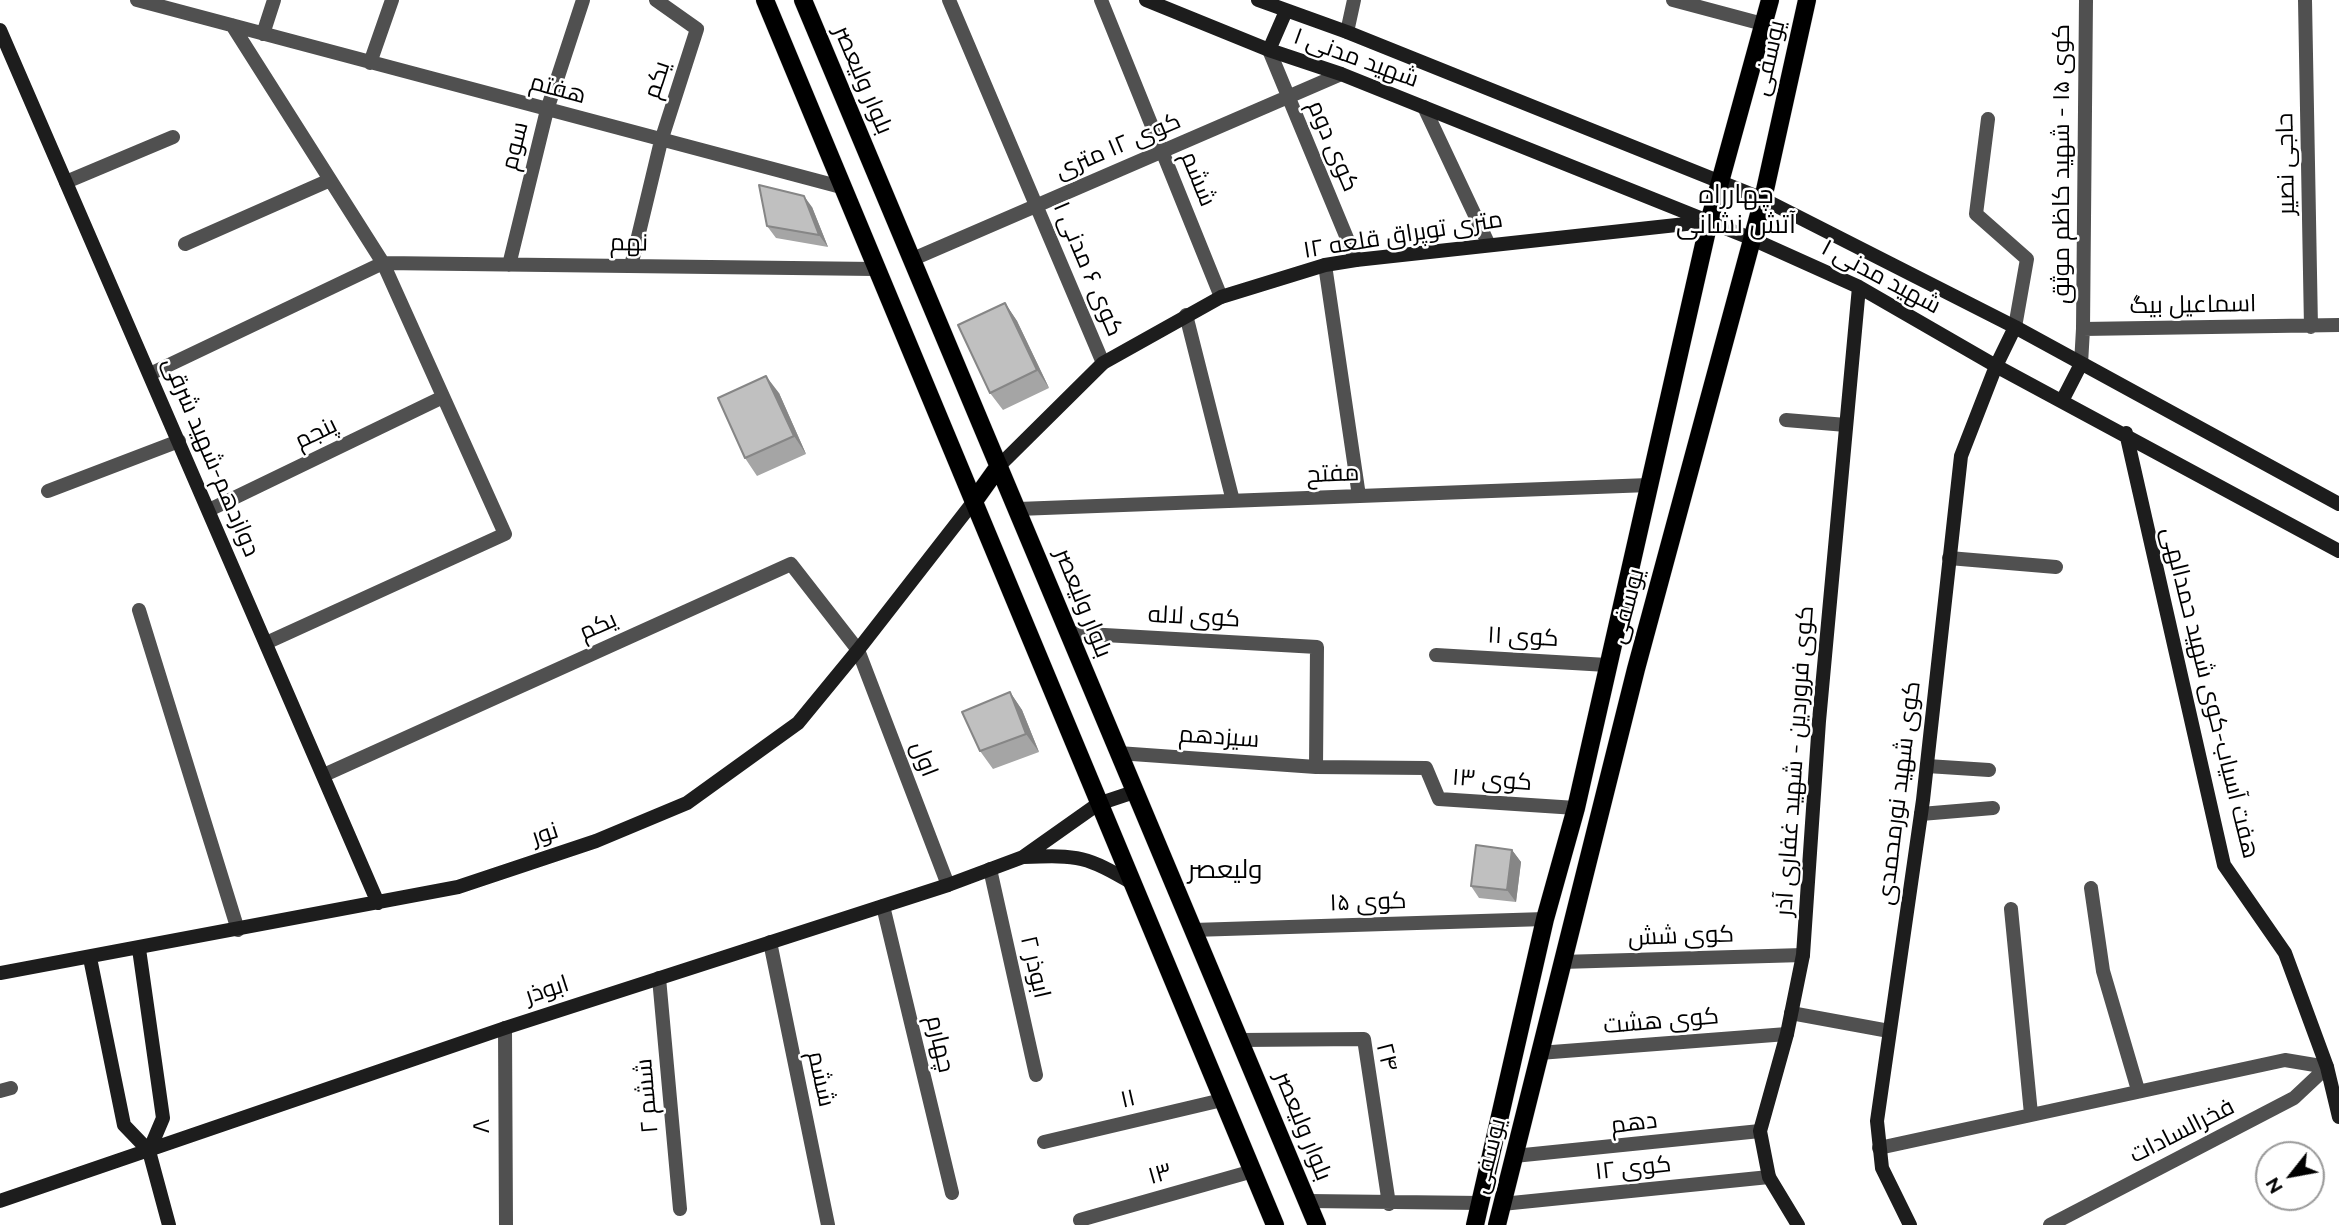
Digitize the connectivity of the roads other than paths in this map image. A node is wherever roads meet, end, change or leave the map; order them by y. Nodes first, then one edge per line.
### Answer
1 (274, 0) edge
2 (392, 0) edge
3 (583, 0) edge
4 (656, 0) edge
5 (765, 0) edge
6 (803, 0) edge
7 (949, 0) edge
8 (1101, 0) edge
9 (1146, 0) edge
10 (1258, 0) edge
11 (1354, 0) edge
12 (1673, 0) edge
13 (1770, 0) edge
14 (1807, 0) edge
15 (2085, 0) edge
16 (2305, 0) edge
17 (147, 1) edge
18 (1286, 11) junction
19 (1763, 24) junction
20 (232, 26) junction
21 (0, 30) edge
22 (1347, 32) junction
23 (263, 34) junction
24 (1269, 50) junction
25 (370, 63) junction
26 (1341, 74) junction
27 (1288, 97) junction
28 (1424, 107) junction
29 (547, 110) junction
30 (1988, 119) dead end
31 (173, 138) dead end
32 (661, 141) junction
33 (1162, 151) junction
34 (330, 180) junction
35 (66, 182) junction
36 (1720, 183) junction
37 (841, 187) junction
38 (1763, 199) junction
39 (1036, 206) junction
40 (1709, 222) junction
41 (1750, 238) junction
42 (1488, 243) junction
43 (185, 244) dead end
44 (913, 260) junction
45 (1356, 260) junction
46 (383, 263) junction
47 (509, 265) junction
48 (1325, 265) junction
49 (631, 266) junction
50 (874, 269) junction
51 (1859, 287) junction
52 (1221, 297) junction
53 (1186, 315) junction
54 (2339, 325) edge
55 (2015, 327) junction
56 (2311, 327) junction
57 (2083, 329) junction
58 (1103, 363) junction
59 (2081, 364) junction
60 (1996, 366) junction
61 (150, 374) junction
62 (443, 397) junction
63 (2062, 401) junction
64 (1786, 420) dead end
65 (1846, 425) junction
66 (2126, 433) junction
67 (179, 441) junction
68 (999, 466) junction
69 (1649, 485) junction
70 (48, 491) dead end
71 (1359, 496) junction
72 (974, 501) junction
73 (1233, 501) junction
74 (2339, 504) edge
75 (1018, 509) junction
76 (209, 510) junction
77 (2339, 551) edge
78 (1949, 558) junction
79 (2056, 567) dead end
80 (139, 610) dead end
81 (1069, 633) junction
82 (266, 643) junction
83 (858, 650) junction
84 (1436, 655) dead end
85 (1607, 665) junction
86 (1636, 669) junction
87 (1118, 753) junction
88 (1927, 766) junction
89 (1316, 767) junction
90 (1426, 768) joint
91 (1989, 770) dead end
92 (324, 775) junction
93 (1134, 792) junction
94 (1098, 804) junction
95 (1576, 808) junction
96 (1993, 808) dead end
97 (1921, 814) junction
98 (1023, 857) junction
99 (990, 869) junction
100 (1134, 884) junction
101 (948, 885) junction
102 (2091, 888) dead end
103 (378, 903) junction
104 (883, 906) junction
105 (2011, 909) dead end
106 (1545, 919) junction
107 (238, 930) junction
108 (1193, 930) junction
109 (770, 942) junction
110 (139, 950) junction
111 (1802, 955) junction
112 (90, 958) junction
113 (1561, 962) junction
114 (0, 974) edge
115 (659, 978) junction
116 (1791, 1013) junction
117 (505, 1028) junction
118 (1889, 1031) junction
119 (1787, 1034) junction
120 (1241, 1040) junction
121 (1539, 1053) junction
122 (2333, 1065) edge
123 (1036, 1075) dead end
124 (2138, 1090) junction
125 (1222, 1100) junction
126 (2031, 1114) junction
127 (2339, 1117) edge
128 (1760, 1131) junction
129 (1044, 1142) dead end
130 (1879, 1148) junction
131 (149, 1151) junction
132 (1514, 1156) junction
133 (1253, 1171) junction
134 (1769, 1177) junction
135 (952, 1193) dead end
136 (0, 1201) edge
137 (1308, 1201) junction
138 (1481, 1203) junction
139 (1389, 1204) junction
140 (1502, 1204) junction
141 (681, 1209) dead end
142 (1080, 1220) dead end
143 (169, 1225) edge
144 (506, 1225) edge
145 (828, 1225) edge
146 (1275, 1225) edge
147 (1317, 1225) edge
148 (1475, 1225) edge
149 (1497, 1225) edge
150 (1798, 1225) edge
151 (1910, 1225) edge
152 (2050, 1225) edge

1 - 23 street
2 - 25 street
3 - 29 street, سوم
4 - 32 street, یکم
5 - 37 main road
6 - 44 main road, بلوار ولیعصر
7 - 39 street, کوی ۶ مدنی ۱
8 - 33 street, ششم
9 - 24 street, شهید مدنی ۱
10 - 18 street, شهید مدنی ۱
11 - 22 street
12 - 19 street
13 - 19 main road, یوسفی
14 - 38 main road, یوسفی
15 - 57 street, کوی ۱۵ - شهید کاظم موثق
16 - 56 street, حاجی نصیر
17 - 20 street, هفتم
18 - 22 street, شهید مدنی ۱
18 - 24 street
19 - 36 main road, یوسفی
20 - 23 street, هفتم
20 - 34 street
21 - 35 street, دوازدهم-شهید شرقی
22 - 36 street, شهید مدنی ۱
23 - 25 street, هفتم
24 - 26 street, شهید مدنی ۱
24 - 27 street, کوی دوم
25 - 29 street, هفتم
26 - 27 street, کوی ۱۲ متری
26 - 28 street, شهید مدنی ۱
27 - 33 street, کوی ۱۲ متری
27 - 45 street, کوی دوم
28 - 40 street, شهید مدنی ۱
28 - 42 street
29 - 32 street, هفتم
29 - 47 street, سوم
30 - 55 street
31 - 35 street
32 - 37 street, هفتم
32 - 49 street, یکم
33 - 39 street, کوی ۱۲ متری
33 - 52 street, ششم
34 - 43 street
34 - 46 street
35 - 61 street, دوازدهم-شهید شرقی
36 - 38 street, شهید مدنی ۱
36 - 40 main road, یوسفی
37 - 50 main road
38 - 41 main road, یوسفی
38 - 55 street, شهید مدنی ۱
39 - 44 street, کوی ۱۲ متری
39 - 58 street, کوی ۶ مدنی ۱
40 - 41 street, شهید مدنی ۱
40 - 42 street, ۱۲ متری توپراق قلعه
40 - 69 main road, یوسفی
41 - 51 street, شهید مدنی ۱
41 - 86 main road, یوسفی
42 - 45 street, ۱۲ متری توپراق قلعه
44 - 68 main road, بلوار ولیعصر
45 - 48 street, ۱۲ متری توپراق قلعه
46 - 47 street, نهم
46 - 61 street
46 - 62 street
47 - 49 street, نهم
48 - 52 street, ۱۲ متری توپراق قلعه
48 - 71 street
49 - 50 street, نهم
50 - 72 main road
51 - 60 street, شهید مدنی ۱
51 - 65 street, کوی فروردین - شهید غفاری آذر
52 - 53 street, ۱۲ متری توپراق قلعه
53 - 58 street, ۱۲ متری توپراق قلعه
53 - 73 street
54 - 56 street, اسماعیل بیگ
55 - 59 street, شهید مدنی ۱
55 - 60 street, کوی شهید نورمحمدی
56 - 57 street, اسماعیل بیگ
57 - 59 street
58 - 68 street, ۱۲ متری توپراق قلعه
59 - 63 street
59 - 74 street, شهید مدنی ۱
60 - 63 street, شهید مدنی ۱
60 - 78 street, کوی شهید نورمحمدی
61 - 67 street, دوازدهم-شهید شرقی
62 - 76 street, پنجم
62 - 82 street
63 - 66 street, شهید مدنی ۱
64 - 65 street
65 - 111 street, کوی فروردین - شهید غفاری آذر
66 - 77 street, شهید مدنی ۱
66 - 122 street, هفت آسیاب-کوی شهید حمدالهی
67 - 70 street
67 - 76 street, دوازدهم-شهید شرقی
68 - 72 main road
68 - 75 main road, بلوار ولیعصر
69 - 71 street, مفتح
69 - 85 main road, یوسفی
71 - 73 street, مفتح
72 - 83 street, نور
72 - 94 main road
73 - 75 street, مفتح
75 - 81 main road, بلوار ولیعصر
76 - 82 street, دوازدهم-شهید شرقی
78 - 79 street
78 - 88 street, کوی شهید نورمحمدی
80 - 107 street
81 - 87 main road, بلوار ولیعصر
81 - 89 street, کوی لاله
82 - 92 street, دوازدهم-شهید شرقی
83 - 92 street, یکم
83 - 101 street, اول
83 - 103 street, نور
84 - 85 street, کوی ۱۱
85 - 86 main road
85 - 95 main road, یوسفی
86 - 113 main road, یوسفی
87 - 89 street, سیزدهم
87 - 93 main road, بلوار ولیعصر
88 - 91 street
88 - 97 street, کوی شهید نورمحمدی
89 - 90 street, سیزدهم
90 - 95 street, کوی ۱۳
92 - 103 street, دوازدهم-شهید شرقی
93 - 94 street, ابوذر
93 - 108 main road, بلوار ولیعصر
94 - 98 street, ابوذر
94 - 100 main road
95 - 106 main road, یوسفی
96 - 97 street
97 - 118 street, کوی شهید نورمحمدی
98 - 99 street, ابوذر
98 - 100 street
99 - 101 street, ابوذر
99 - 123 street, ۲ ابوذر
100 - 125 main road
101 - 104 street, ابوذر
102 - 124 street
103 - 107 street, نور
104 - 109 street, ابوذر
104 - 135 street, چهارم
105 - 126 street
106 - 108 street, کوی ۱۵
106 - 138 main road, یوسفی
107 - 110 street, نور
108 - 120 main road, بلوار ولیعصر
109 - 115 street, ابوذر
109 - 145 street, ششم
110 - 112 street, نور
110 - 131 street
111 - 113 street, کوی شش
111 - 116 street, کوی فروردین - شهید غفاری آذر
112 - 114 street, نور
112 - 131 street
113 - 121 main road, یوسفی
115 - 117 street, ابوذر
115 - 141 street, ششم ۲
116 - 118 street
116 - 119 street, کوی فروردین - شهید غفاری آذر
117 - 131 street, ابوذر
117 - 144 street, ۸
118 - 130 street, کوی شهید نورمحمدی
119 - 121 street, کوی هشت
119 - 128 street, کوی فروردین - شهید غفاری آذر
120 - 137 main road, بلوار ولیعصر
120 - 139 street, ۲۴
121 - 132 main road, یوسفی
122 - 124 street
122 - 127 street, هفت آسیاب-کوی شهید حمدالهی
122 - 152 street, فخرالسادات
124 - 126 street
125 - 129 street, ۱۱
125 - 133 main road
126 - 130 street
128 - 132 street, دهم
128 - 134 street, کوی فروردین - شهید غفاری آذر
130 - 151 street, کوی شهید نورمحمدی
131 - 136 street, ابوذر
131 - 143 street
132 - 140 main road, یوسفی
133 - 142 street, ۱۳
133 - 146 main road
134 - 140 street, کوی ۱۲
134 - 150 street, کوی فروردین - شهید غفاری آذر
137 - 139 street
137 - 147 main road, بلوار ولیعصر
138 - 139 street
138 - 148 main road, یوسفی
140 - 149 main road, یوسفی

